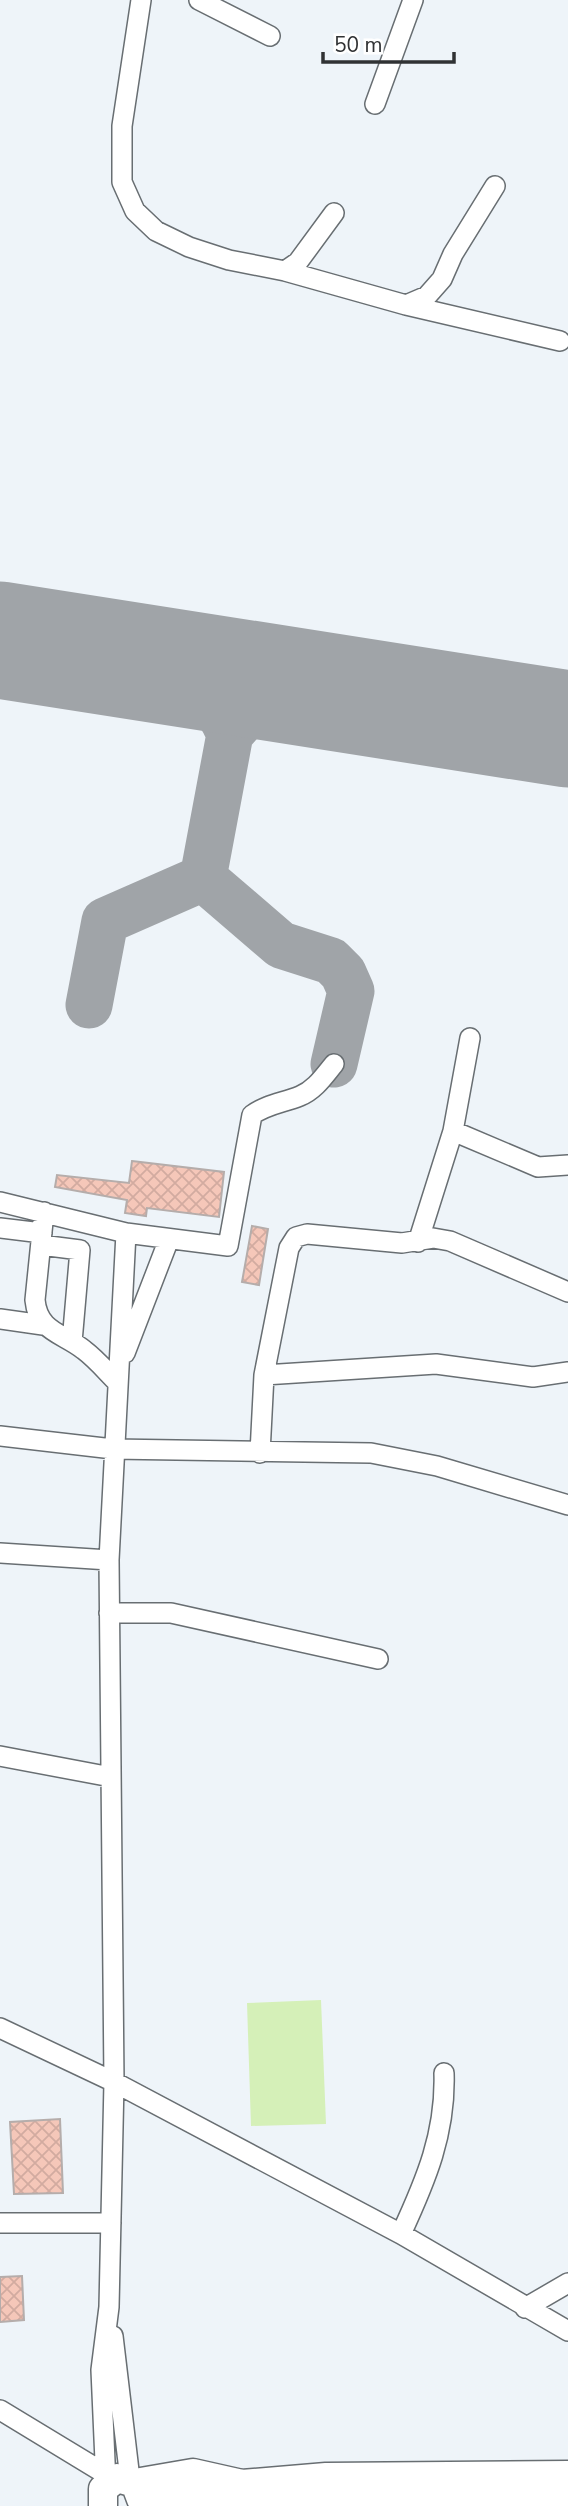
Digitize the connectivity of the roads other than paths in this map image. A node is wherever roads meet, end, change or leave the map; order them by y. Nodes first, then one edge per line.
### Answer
1 (141, 0) edge
2 (199, 0) edge
3 (412, 0) edge
4 (270, 36) dead end
5 (375, 104) dead end
6 (495, 186) dead end
7 (334, 213) dead end
8 (285, 271) junction
9 (406, 305) junction
10 (560, 341) dead end
11 (470, 1038) dead end
12 (334, 1064) dead end
13 (453, 1131) junction
14 (568, 1165) edge
15 (0, 1202) edge
16 (44, 1212) junction
17 (0, 1228) edge
18 (127, 1233) junction
19 (41, 1239) junction
20 (169, 1239) junction
21 (418, 1242) junction
22 (568, 1292) edge
23 (0, 1319) edge
24 (43, 1325) junction
25 (72, 1342) junction
26 (568, 1372) edge
27 (264, 1375) junction
28 (117, 1378) junction
29 (0, 1436) edge
30 (113, 1449) junction
31 (260, 1453) junction
32 (568, 1505) edge
33 (0, 1553) edge
34 (109, 1560) junction
35 (109, 1613) junction
36 (378, 1659) dead end
37 (0, 1756) edge
38 (111, 1777) junction
39 (0, 2028) edge
40 (444, 2073) dead end
41 (114, 2082) junction
42 (0, 2223) edge
43 (111, 2223) junction
44 (401, 2234) junction
45 (568, 2283) edge
46 (109, 2307) junction
47 (525, 2308) junction
48 (568, 2331) edge
49 (0, 2410) edge
50 (568, 2475) edge
51 (118, 2492) edge
52 (568, 2498) edge
53 (377, 2502) edge

1 - 8 street
2 - 4 street
3 - 5 street
6 - 9 street
7 - 8 street
8 - 9 street
9 - 10 street
11 - 13 street
12 - 20 street
13 - 14 street
13 - 21 street
15 - 16 street
16 - 18 street
16 - 19 street
17 - 19 street
18 - 20 street
18 - 28 street
19 - 24 street
19 - 25 street
20 - 28 street
21 - 22 street
21 - 27 street
23 - 24 street
24 - 25 street
25 - 28 street
26 - 27 street
27 - 31 street
28 - 30 street
29 - 30 street
30 - 31 street
30 - 34 street
31 - 32 street
33 - 34 street
34 - 35 street
35 - 36 street
35 - 38 street
37 - 38 street
38 - 41 street
39 - 41 street
40 - 44 street
41 - 43 street
41 - 44 street
42 - 43 street
43 - 46 street
44 - 47 street
45 - 47 street
46 - 51 street
46 - 51 street
47 - 48 street
49 - 51 street
50 - 51 highway
51 - 53 highway
52 - 53 highway

